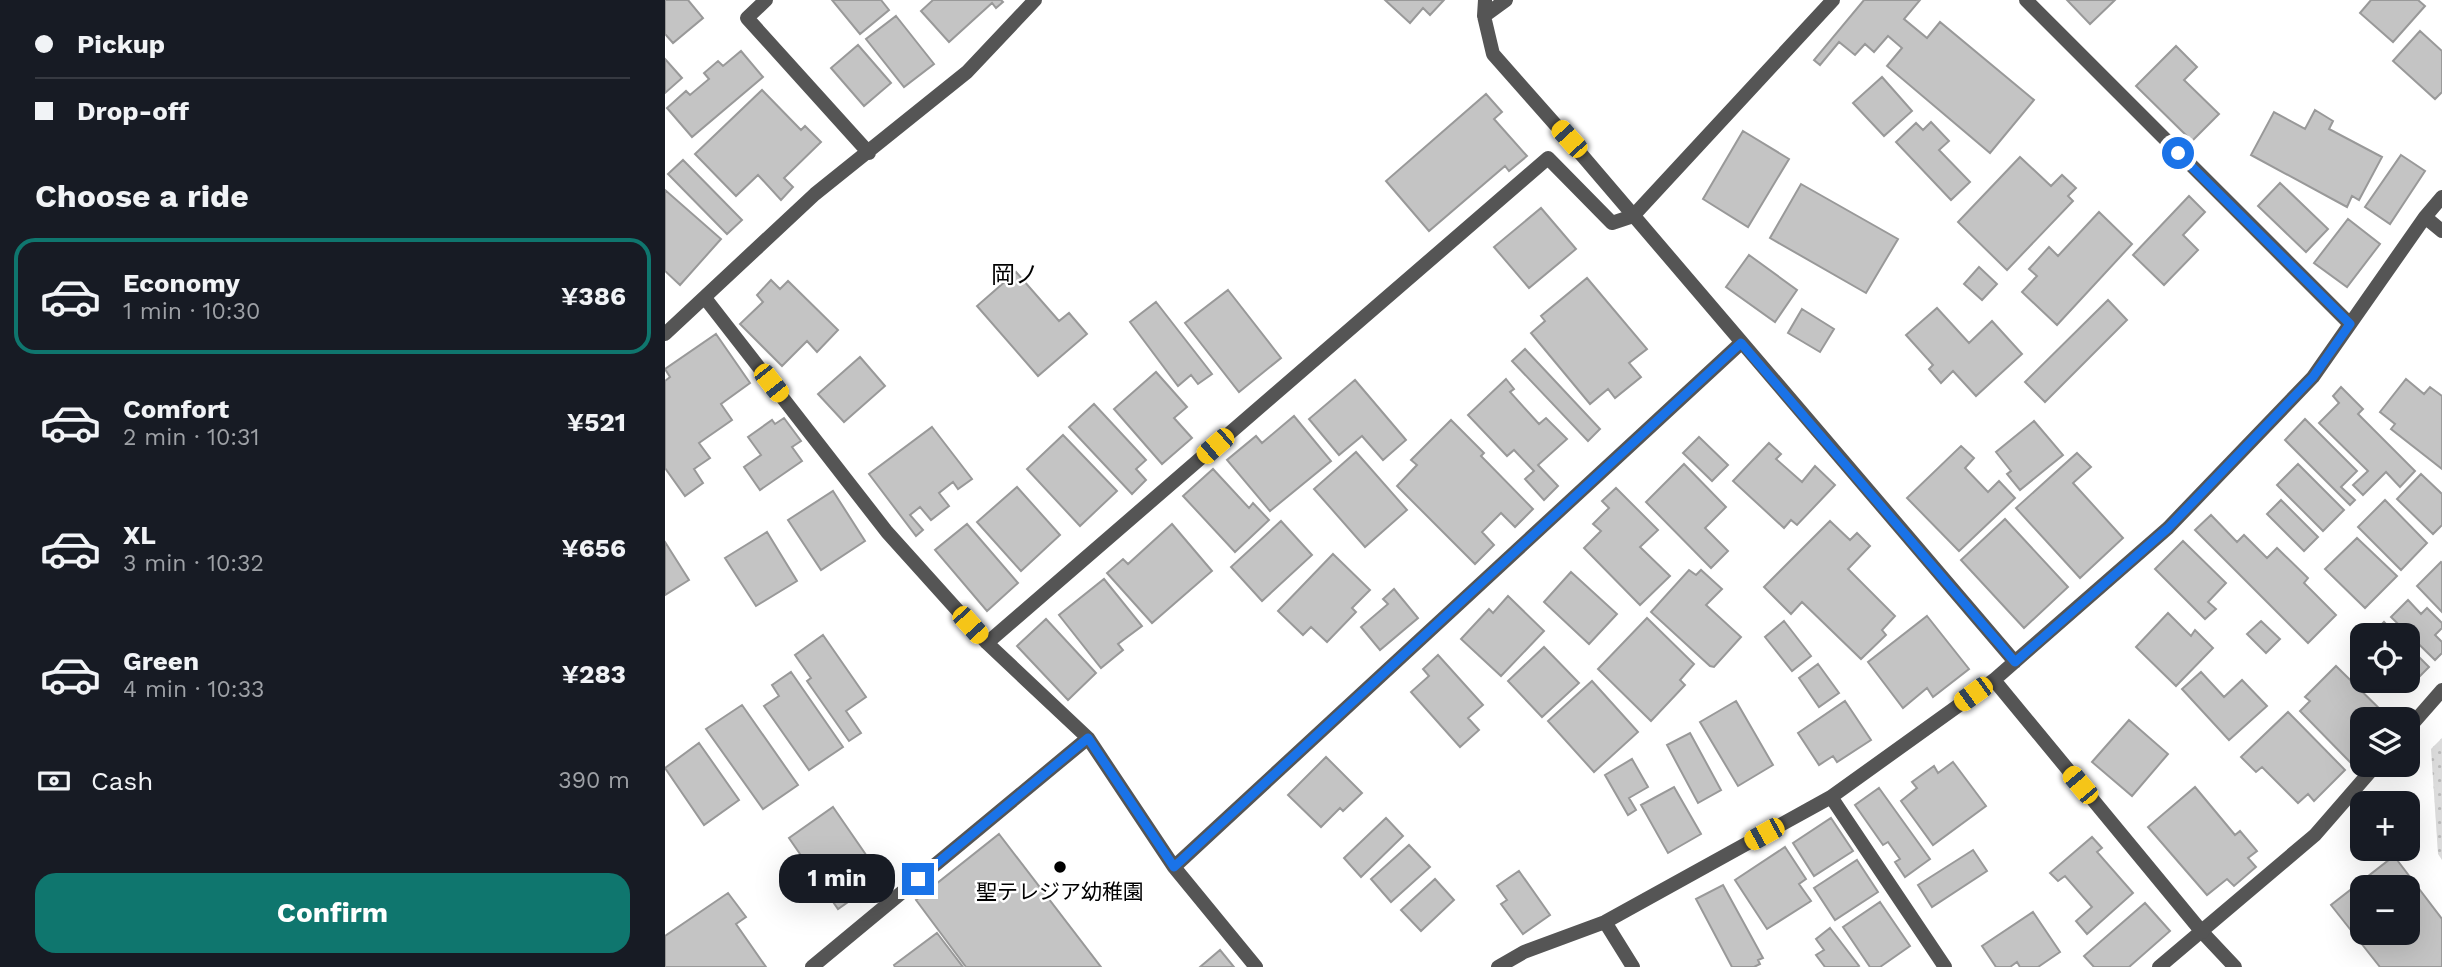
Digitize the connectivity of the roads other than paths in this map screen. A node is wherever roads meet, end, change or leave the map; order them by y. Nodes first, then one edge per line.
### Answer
1 (766, 0) edge
2 (1035, 0) edge
3 (1485, 0) edge
4 (1506, 0) edge
5 (1833, 0) edge
6 (2026, 0) edge
7 (1484, 16) junction
8 (869, 153) junction
9 (2442, 197) edge
10 (1633, 216) junction
11 (2425, 217) junction
12 (2442, 231) edge
13 (705, 298) junction
14 (2350, 324) junction
15 (665, 334) edge
16 (1741, 343) junction
17 (987, 643) junction
18 (2015, 662) junction
19 (1994, 680) junction
20 (2442, 690) edge
21 (2420, 715) edge
22 (1088, 738) junction
23 (2366, 777) edge
24 (1832, 797) junction
25 (1174, 867) junction
26 (1605, 922) junction
27 (2202, 932) junction
28 (812, 967) edge
29 (1256, 967) edge
30 (1498, 967) edge
31 (1633, 967) edge
32 (1945, 967) edge
33 (2159, 967) edge
34 (2235, 967) edge

1 - 8 street
2 - 8 street
3 - 7 street
4 - 7 street
5 - 10 street
6 - 14 street
7 - 10 street
8 - 13 street
9 - 11 street
10 - 16 street
10 - 17 street
11 - 12 street
11 - 14 street
13 - 15 street
13 - 17 street
14 - 18 street
16 - 18 street
16 - 25 street
17 - 22 street
18 - 19 street
19 - 24 street
19 - 27 street
20 - 21 street
22 - 25 street
22 - 28 street
23 - 27 street
24 - 26 street
24 - 32 street
25 - 29 street
26 - 30 street
26 - 31 street
27 - 33 street
27 - 34 street

